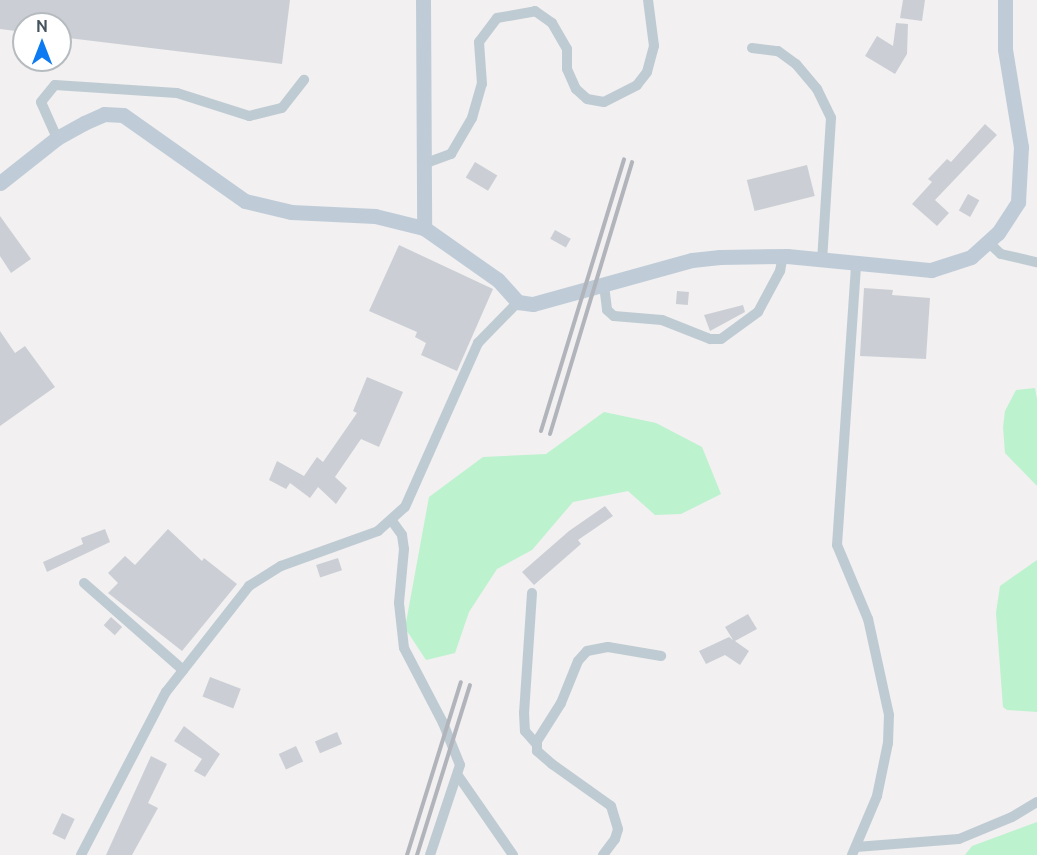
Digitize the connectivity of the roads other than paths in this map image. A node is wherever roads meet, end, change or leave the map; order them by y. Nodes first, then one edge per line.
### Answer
1 (423, 0) edge
2 (648, 0) edge
3 (1005, 0) edge
4 (752, 48) dead end
5 (304, 80) dead end
6 (57, 138) junction
7 (426, 163) junction
8 (0, 183) edge
9 (424, 228) junction
10 (989, 243) junction
11 (783, 256) junction
12 (822, 260) junction
13 (1037, 262) edge
14 (856, 263) junction
15 (604, 285) junction
16 (518, 302) junction
17 (392, 521) junction
18 (84, 583) dead end
19 (532, 593) dead end
20 (661, 656) dead end
21 (183, 670) junction
22 (537, 745) junction
23 (459, 777) junction
24 (1037, 802) edge
25 (854, 851) edge
26 (81, 855) edge
27 (430, 855) edge
28 (513, 855) edge
29 (603, 855) edge

1 - 7 street
2 - 7 street
3 - 10 street
4 - 12 street
5 - 6 street
6 - 8 street
6 - 9 street
7 - 9 street
9 - 16 street
10 - 13 street
10 - 14 street
11 - 12 street
11 - 15 street
11 - 15 street
12 - 14 street
14 - 25 street
15 - 16 street
16 - 17 street
17 - 21 street
17 - 23 street
18 - 21 street
19 - 22 street
20 - 22 street
21 - 26 street
22 - 29 street
23 - 27 street
23 - 28 street
24 - 25 street

